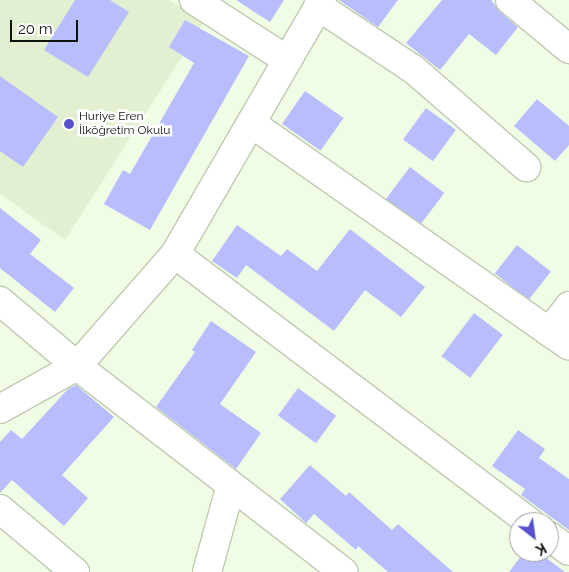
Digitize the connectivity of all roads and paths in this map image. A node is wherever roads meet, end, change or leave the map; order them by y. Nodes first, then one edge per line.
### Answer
1 (194, 0) edge
2 (510, 0) edge
3 (320, 3) edge
4 (569, 49) edge
5 (287, 60) junction
6 (251, 123) junction
7 (526, 167) dead end
8 (176, 254) junction
9 (0, 301) edge
10 (569, 306) edge
11 (559, 339) edge
12 (77, 366) junction
13 (0, 409) edge
14 (231, 485) junction
15 (0, 510) edge
16 (517, 512) edge
17 (75, 572) edge
18 (207, 572) edge
19 (344, 572) edge

1 - 5 street
2 - 4 street
3 - 5 street
3 - 7 street
5 - 6 street
6 - 8 street
6 - 11 street
8 - 12 street
8 - 16 street
9 - 12 street
10 - 11 street
12 - 13 street
12 - 14 street
14 - 18 street
14 - 19 street
15 - 17 street

